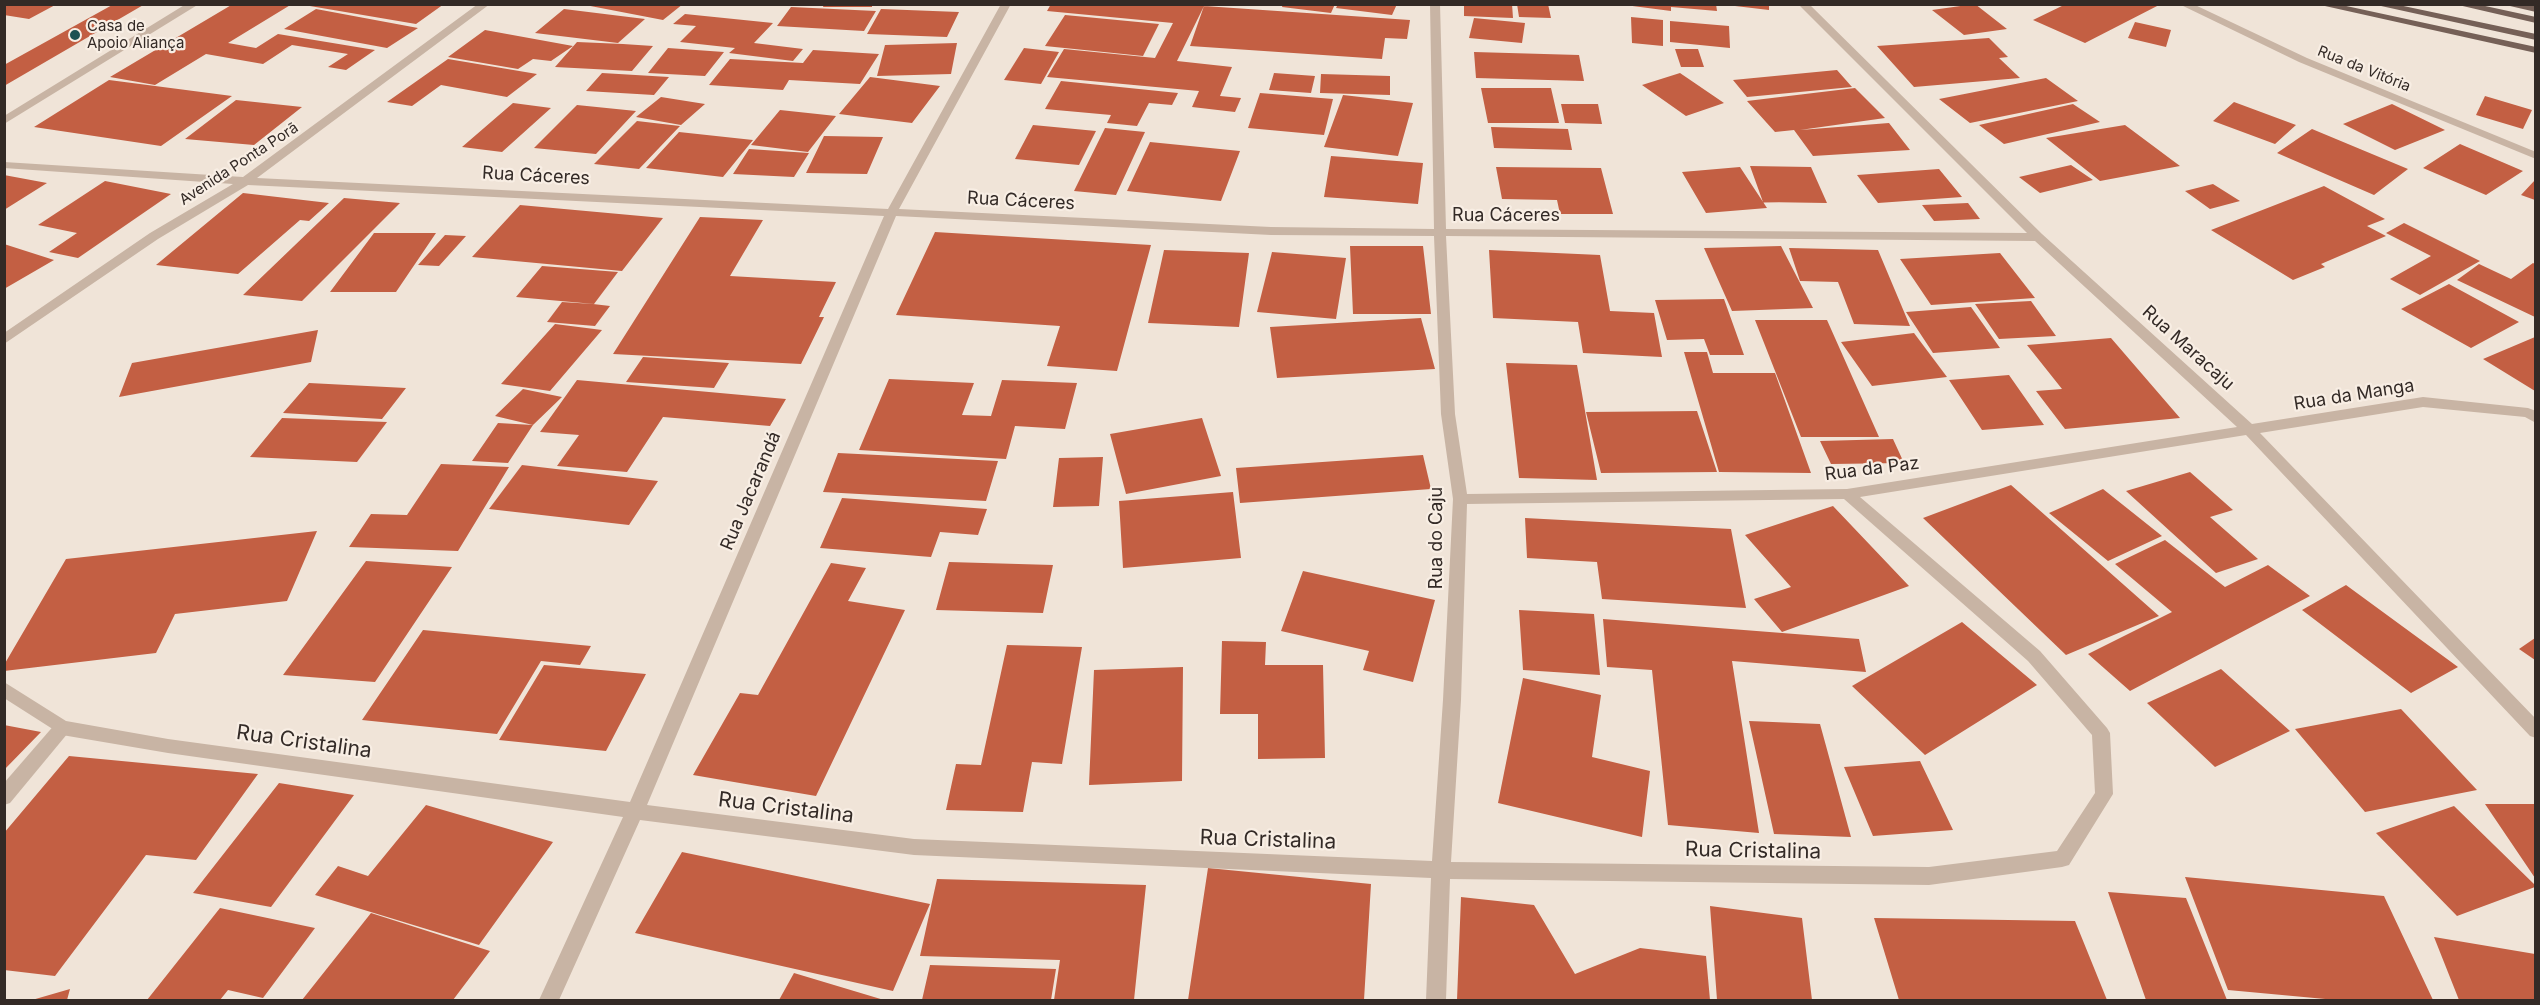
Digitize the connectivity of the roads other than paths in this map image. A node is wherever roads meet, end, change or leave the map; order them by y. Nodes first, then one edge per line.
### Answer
1 (194, 4) edge
2 (485, 4) edge
3 (1006, 4) edge
4 (1435, 4) edge
5 (1803, 4) edge
6 (2184, 4) edge
7 (2322, 4) edge
8 (2378, 4) edge
9 (2459, 4) edge
10 (2513, 4) edge
11 (2535, 9) edge
12 (2535, 20) edge
13 (2535, 37) edge
14 (2535, 50) edge
15 (4, 121) edge
16 (2535, 156) edge
17 (4, 165) edge
18 (246, 181) junction
19 (892, 212) junction
20 (1440, 234) junction
21 (2038, 237) junction
22 (4, 340) edge
23 (2535, 418) edge
24 (2249, 430) junction
25 (1847, 495) junction
26 (1460, 499) junction
27 (4, 689) edge
28 (62, 728) junction
29 (2535, 731) edge
30 (4, 797) edge
31 (635, 811) junction
32 (1441, 870) junction
33 (549, 1000) edge
34 (1436, 1000) edge

1 - 15 street
2 - 18 street, Avenida Ponta Porã
3 - 19 street, Rua Jacarandá
4 - 20 street, Rua do Caju
5 - 21 street, Rua Maracaju
6 - 16 street, Rua da Vitória
7 - 14 main road
8 - 13 main road
9 - 12 main road
10 - 11 main road
17 - 18 street, Rua Cáceres
18 - 19 street, Rua Cáceres
18 - 22 street, Avenida Ponta Porã
19 - 20 street, Rua Cáceres
19 - 31 street, Rua Jacarandá
20 - 21 street, Rua Cáceres
20 - 26 street, Rua do Caju
21 - 24 street, Rua Maracaju
23 - 24 street, Rua da Manga
24 - 25 street, Rua da Paz
24 - 29 street, Rua Maracaju
25 - 26 street, Rua da Paz
25 - 32 street, Rua Cristalina
26 - 32 street, Rua do Caju
27 - 28 street, Rua Cristalina
28 - 30 street
28 - 31 street, Rua Cristalina
31 - 32 street, Rua Cristalina
31 - 33 street, Rua Jacarandá
32 - 34 street, Rua do Caju

